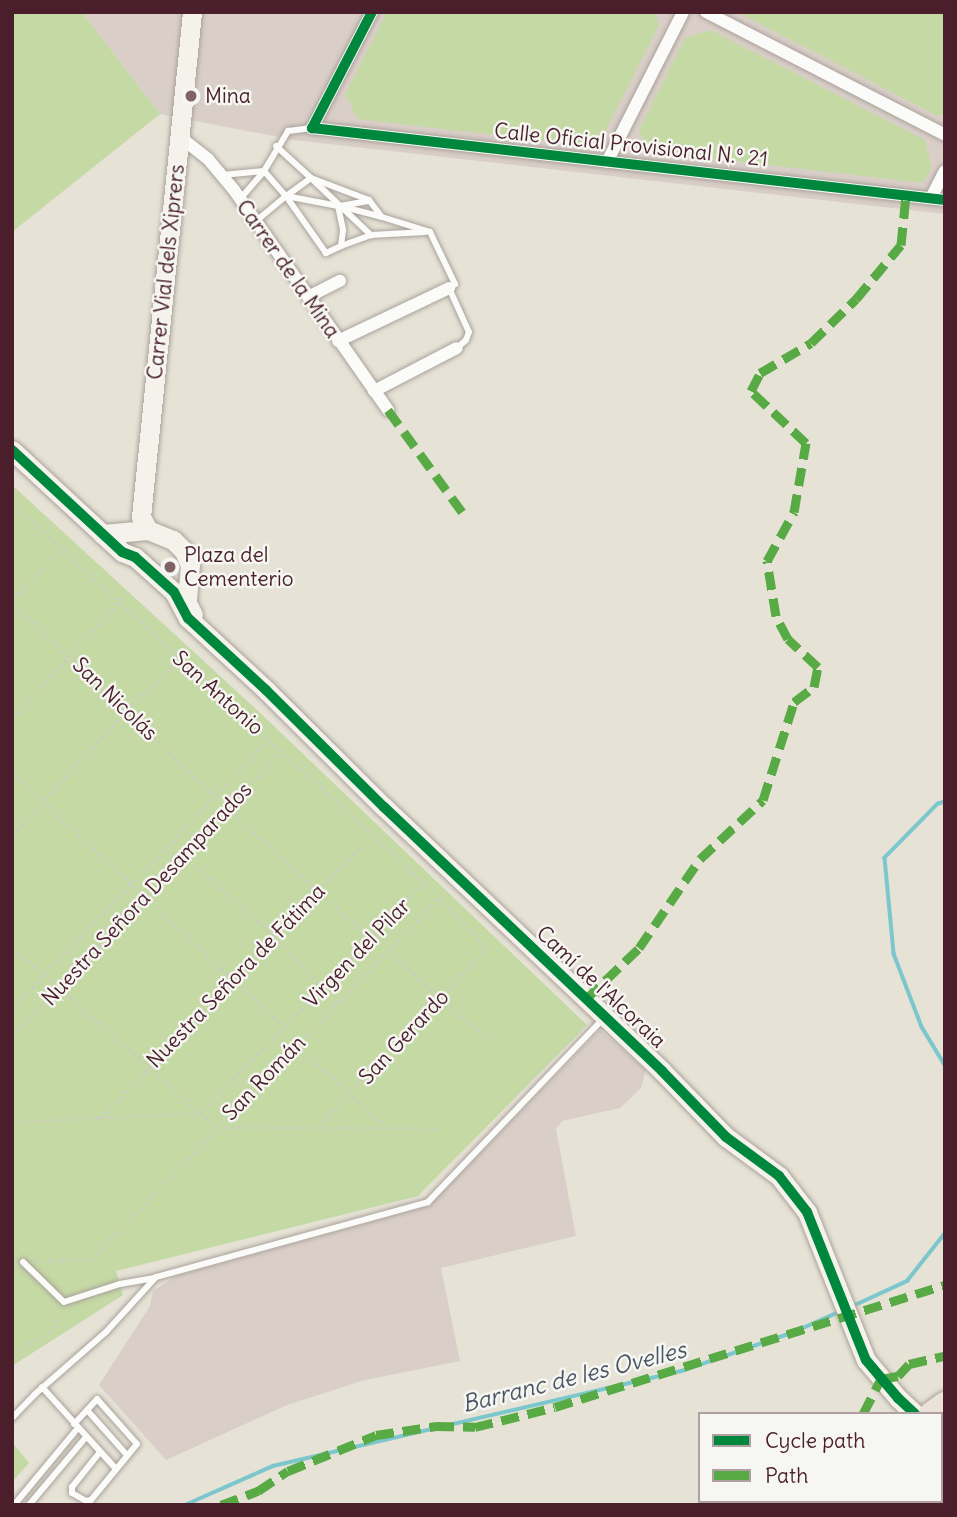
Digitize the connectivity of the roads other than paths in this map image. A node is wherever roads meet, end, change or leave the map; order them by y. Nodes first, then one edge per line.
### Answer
1 (192, 12) edge
2 (372, 12) edge
3 (683, 12) edge
4 (706, 12) edge
5 (313, 128) junction
6 (945, 135) edge
7 (180, 137) junction
8 (276, 146) junction
9 (607, 162) junction
10 (264, 171) junction
11 (945, 171) edge
12 (222, 175) junction
13 (311, 178) junction
14 (286, 196) junction
15 (931, 198) junction
16 (240, 199) junction
17 (369, 200) junction
18 (945, 200) edge
19 (338, 206) junction
20 (382, 217) junction
21 (256, 221) junction
22 (430, 232) junction
23 (371, 235) junction
24 (341, 246) junction
25 (340, 281) dead end
26 (449, 288) junction
27 (308, 297) junction
28 (338, 341) junction
29 (457, 348) joint
30 (374, 391) junction
31 (388, 410) dead end
32 (12, 450) edge
33 (148, 530) junction
34 (102, 534) junction
35 (135, 557) junction
36 (182, 587) junction
37 (605, 1017) junction
38 (23, 1262) road end
39 (156, 1277) junction
40 (42, 1387) junction
41 (87, 1410) junction
42 (928, 1412) edge
43 (12, 1419) edge
44 (76, 1426) junction
45 (86, 1437) junction
46 (100, 1452) junction
47 (127, 1455) junction
48 (116, 1469) junction
49 (14, 1505) edge
50 (29, 1505) edge

1 - 7 street, Carrer Vial dels Xiprers
2 - 5 street
3 - 9 street
4 - 6 street
5 - 8 lane
5 - 9 street, Calle Oficial Provisional N.º 21
7 - 12 street, Carrer de la Mina
7 - 33 street, Carrer Vial dels Xiprers
8 - 10 lane
8 - 13 lane
9 - 15 street, Calle Oficial Provisional N.º 21
10 - 12 lane
10 - 14 lane
10 - 16 lane
11 - 15 street
12 - 16 street, Carrer de la Mina
13 - 14 lane
13 - 17 lane
13 - 19 lane
14 - 19 lane
14 - 21 lane
14 - 24 lane
15 - 18 street, Calle Oficial Provisional N.º 21
16 - 21 street, Carrer de la Mina
17 - 19 lane
17 - 20 lane
19 - 20 lane
19 - 23 lane
19 - 24 lane
20 - 22 lane
21 - 27 street, Carrer de la Mina
22 - 23 lane
22 - 26 lane
23 - 24 lane
25 - 27 street
26 - 28 street
26 - 29 lane
27 - 28 street, Carrer de la Mina
28 - 30 street, Carrer de la Mina
29 - 30 street
30 - 31 street, Carrer de la Mina
32 - 34 street
33 - 34 street
33 - 35 street
33 - 36 street
34 - 35 street
35 - 36 street
36 - 37 street, Camí de l'Alcoraia
37 - 39 lane
37 - 42 street, Camí de l'Alcoraia
38 - 39 lane
39 - 40 lane
40 - 43 lane
40 - 44 lane
41 - 44 lane
41 - 47 lane
41 - 47 lane
44 - 45 lane
44 - 49 lane
45 - 46 lane
45 - 50 lane
46 - 48 lane
46 - 48 lane
47 - 48 lane

